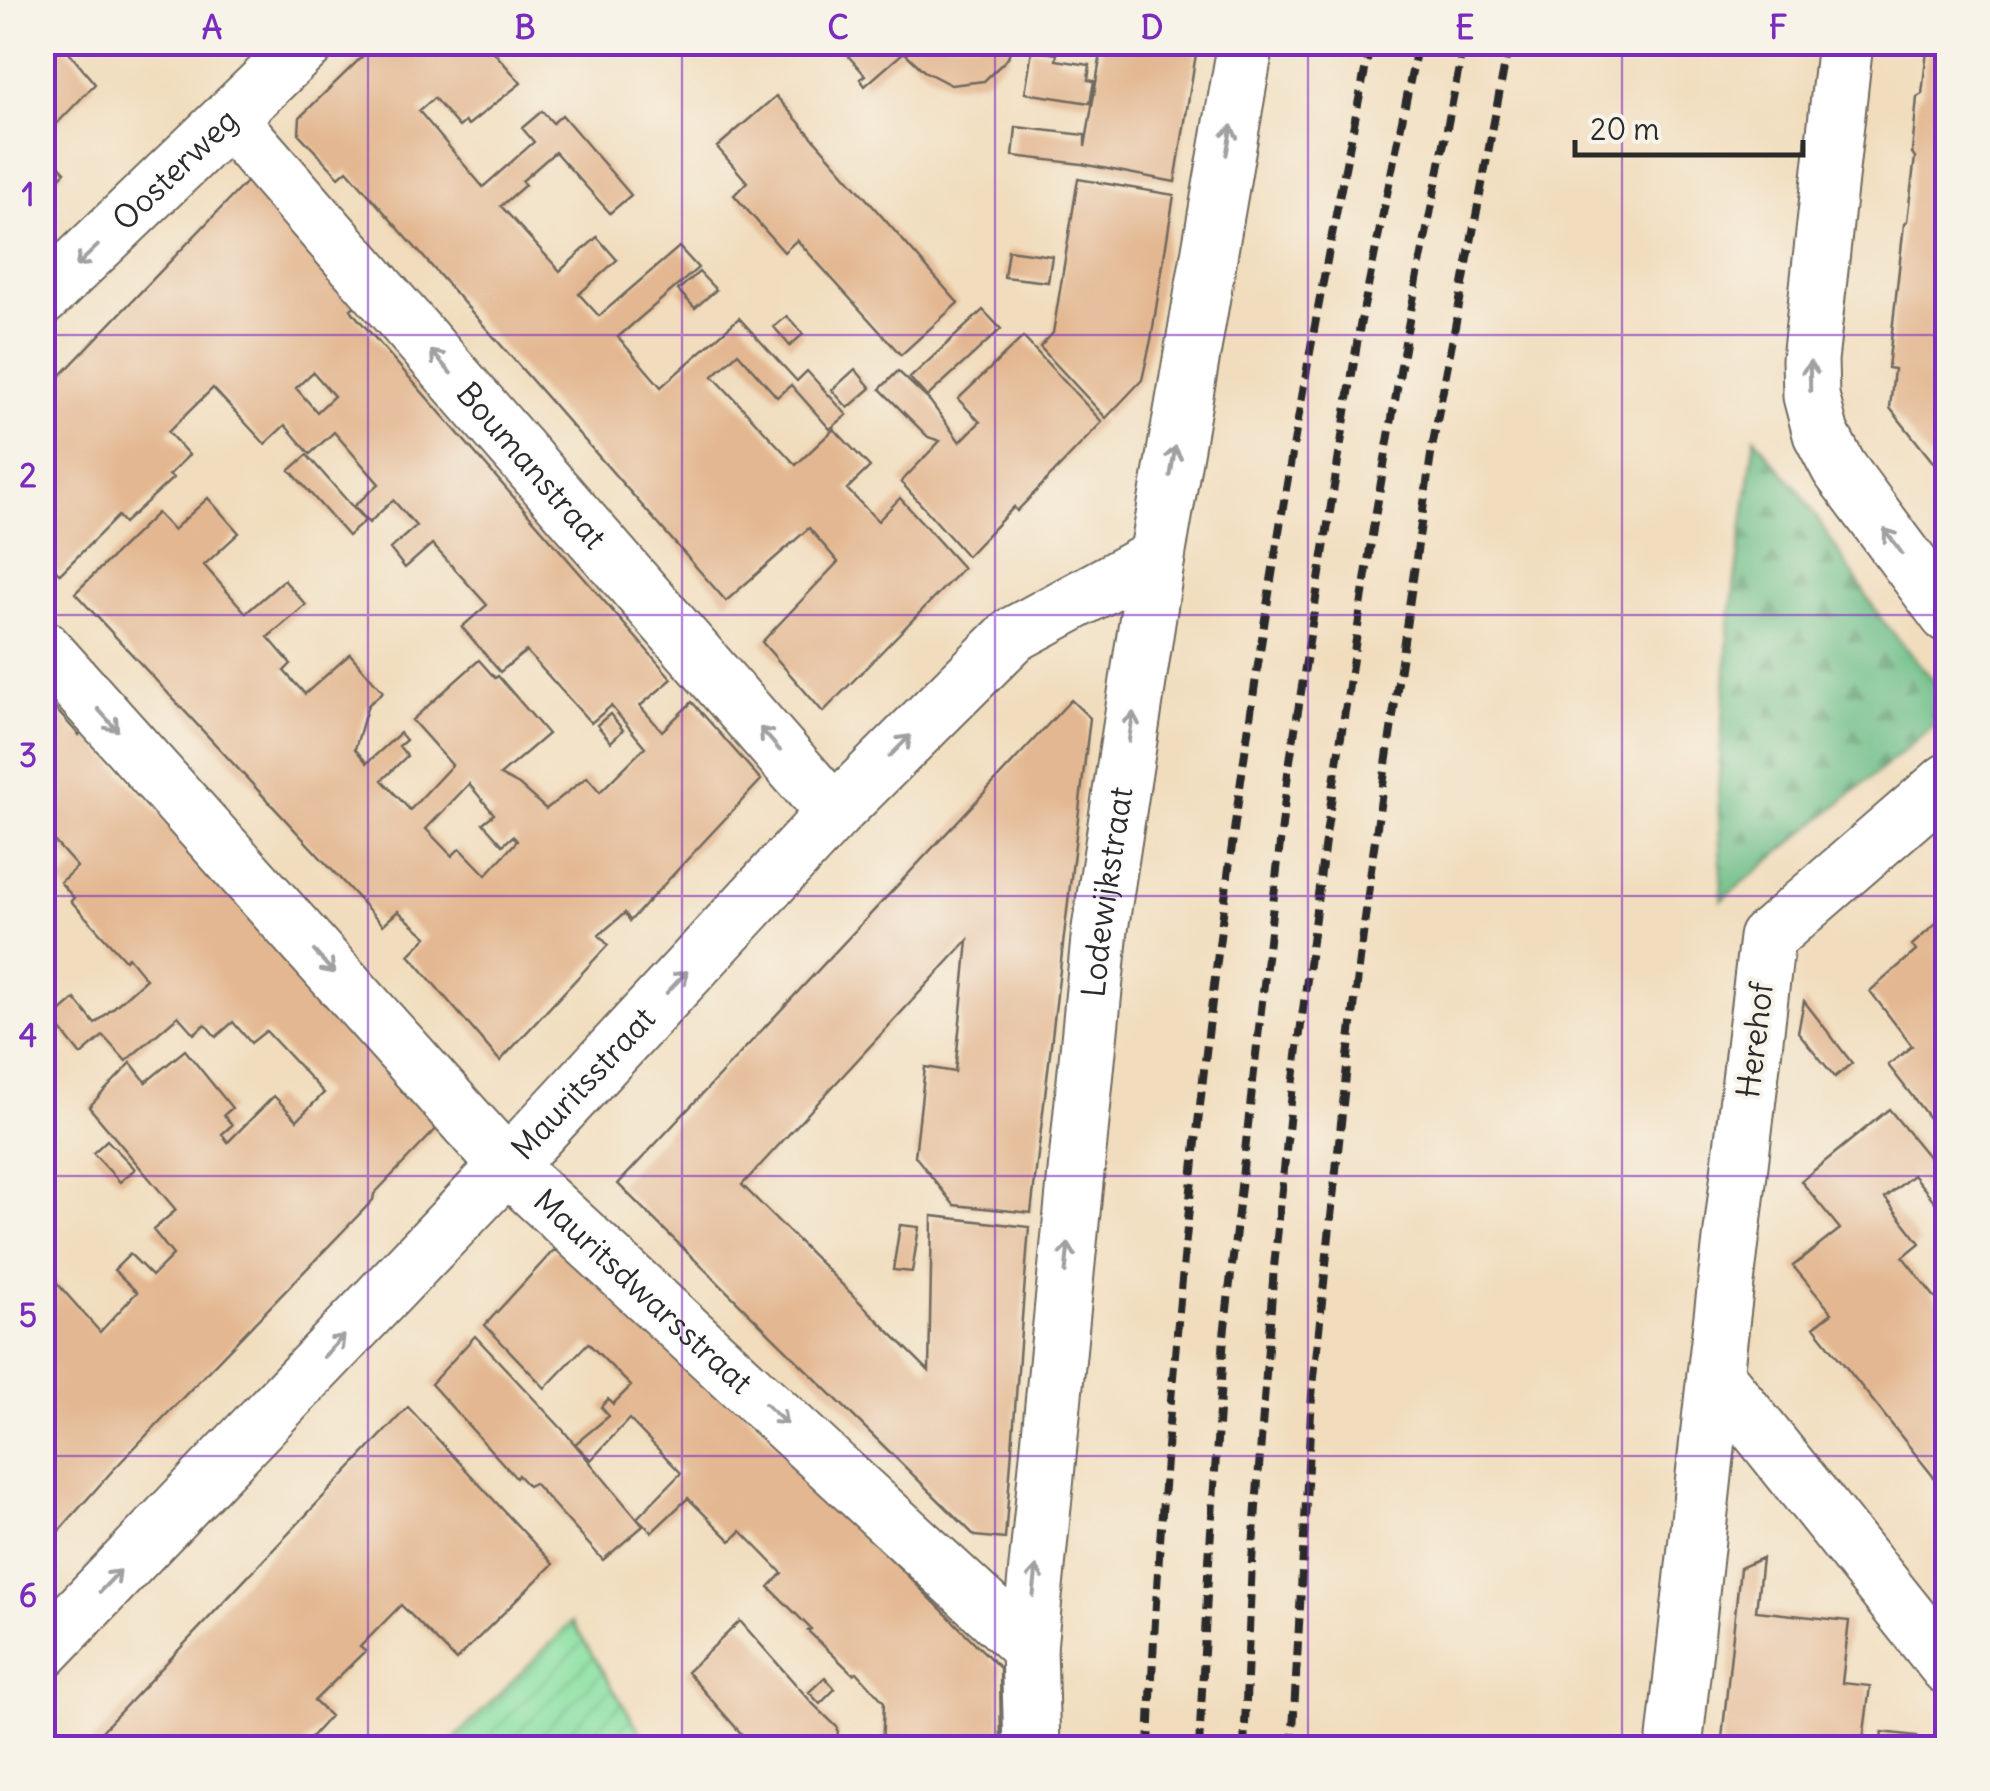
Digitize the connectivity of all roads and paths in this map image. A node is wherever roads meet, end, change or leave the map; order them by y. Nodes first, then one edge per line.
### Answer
1 (308, 42) edge
2 (1246, 42) edge
3 (1845, 42) edge
4 (229, 119) junction
5 (42, 298) edge
6 (1157, 557) junction
7 (1948, 615) edge
8 (42, 647) edge
9 (1946, 783) edge
10 (834, 812) junction
11 (507, 1166) junction
12 (1714, 1375) junction
13 (1028, 1648) junction
14 (42, 1652) edge
15 (1948, 1667) edge
16 (1032, 1748) edge
17 (1674, 1748) edge

1 - 4 street, Oosterweg
6 -> 2 street, Lodewijkstraat
7 -> 3 street
4 -> 5 street, Oosterweg
10 -> 4 street, Boumanstraat
10 -> 6 street, Mauritsstraat
13 -> 6 street, Lodewijkstraat
8 -> 11 street, Mauritsdwarsstraat
9 - 12 street, Herehof
11 -> 10 street, Mauritsstraat
11 -> 13 street, Mauritsdwarsstraat
14 -> 11 street, Mauritsstraat
12 - 15 street
12 - 17 street, Herehof
13 - 16 street, Lodewijkstraat

